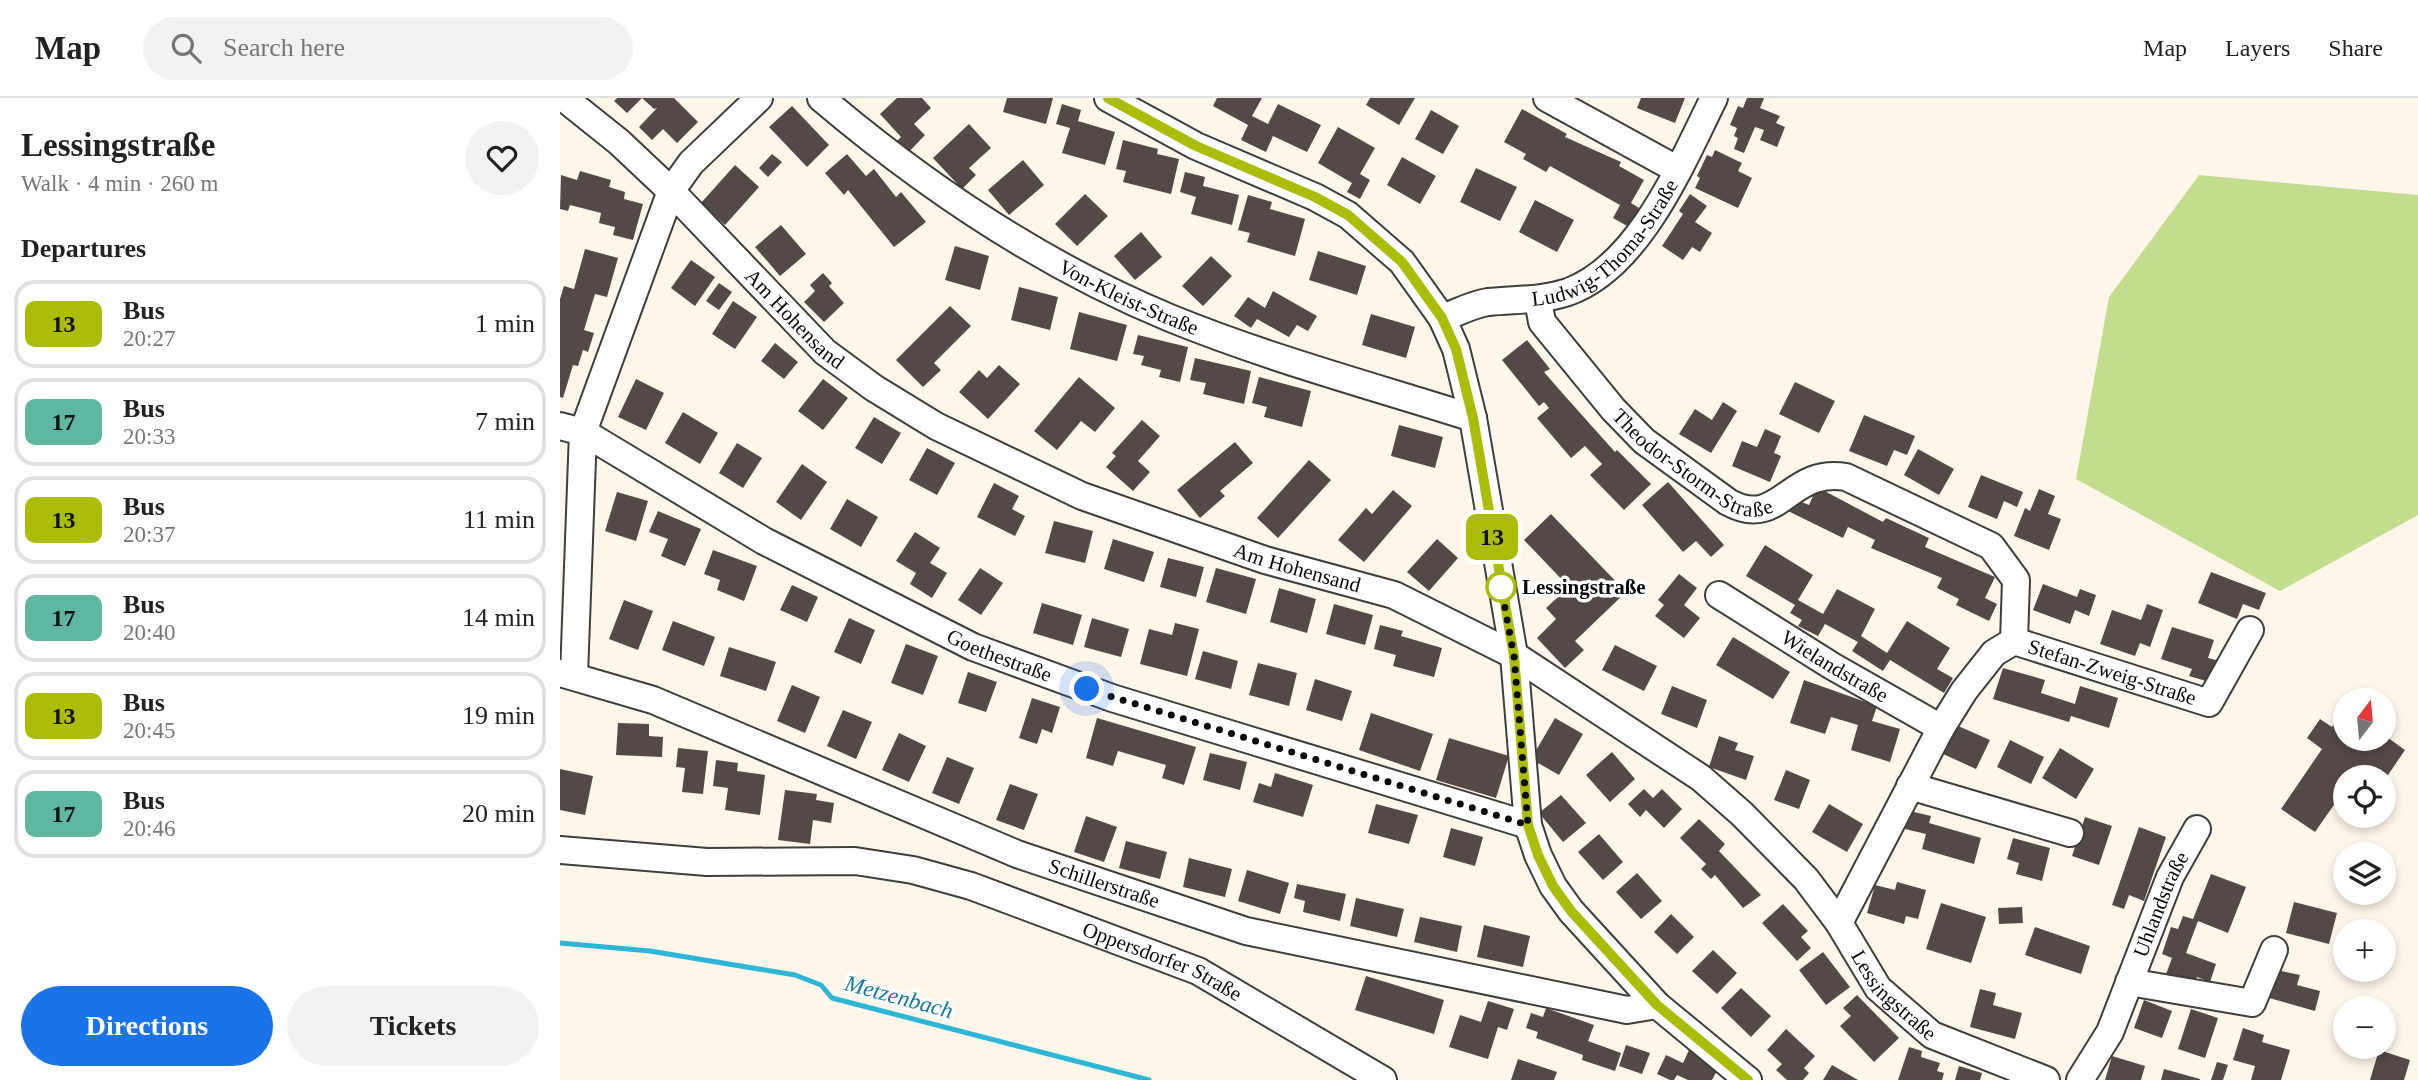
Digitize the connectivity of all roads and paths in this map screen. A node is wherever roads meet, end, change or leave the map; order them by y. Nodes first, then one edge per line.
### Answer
1 (564, 98) edge
2 (759, 98) edge
3 (821, 98) edge
4 (1108, 98) edge
5 (1547, 98) edge
6 (1714, 98) edge
7 (1678, 170) junction
8 (671, 191) junction
9 (1538, 300) junction
10 (1442, 318) junction
11 (1473, 418) junction
12 (571, 429) edge
13 (1729, 594) dead end
14 (2250, 630) dead end
15 (2014, 641) junction
16 (1514, 656) junction
17 (567, 674) edge
18 (1941, 728) junction
19 (1910, 786) junction
20 (1528, 825) junction
21 (2197, 829) dead end
22 (2070, 833) dead end
23 (560, 850) edge
24 (1839, 923) junction
25 (2274, 950) dead end
26 (2129, 982) junction
27 (1657, 1005) junction
28 (1383, 1080) edge
29 (1748, 1080) edge
30 (2046, 1080) edge
31 (2080, 1080) edge

1 - 8 street, Am Hohensand
2 - 8 street
3 - 11 street, Von-Kleist-Straße
4 - 10 street
5 - 7 street
6 - 7 street, Ludwig-Thoma-Straße
7 - 9 street, Ludwig-Thoma-Straße
8 - 12 street
8 - 16 street, Am Hohensand
9 - 10 street, Ludwig-Thoma-Straße
9 - 15 street, Theodor-Storm-Straße
10 - 11 street
11 - 16 street
12 - 17 street, Schillerstraße
12 - 20 street, Goethestraße
13 - 18 street, Wielandstraße
14 - 15 street, Stefan-Zweig-Straße
15 - 18 street
16 - 20 street
16 - 24 street, Lessingstraße
17 - 27 street, Schillerstraße
18 - 19 street
19 - 22 street
19 - 24 street
20 - 27 street
21 - 26 street, Uhlandstraße
23 - 28 street, Oppersdorfer Straße
24 - 30 street, Lessingstraße
25 - 26 street, Uhlandstraße
26 - 31 street, Uhlandstraße
27 - 29 street

